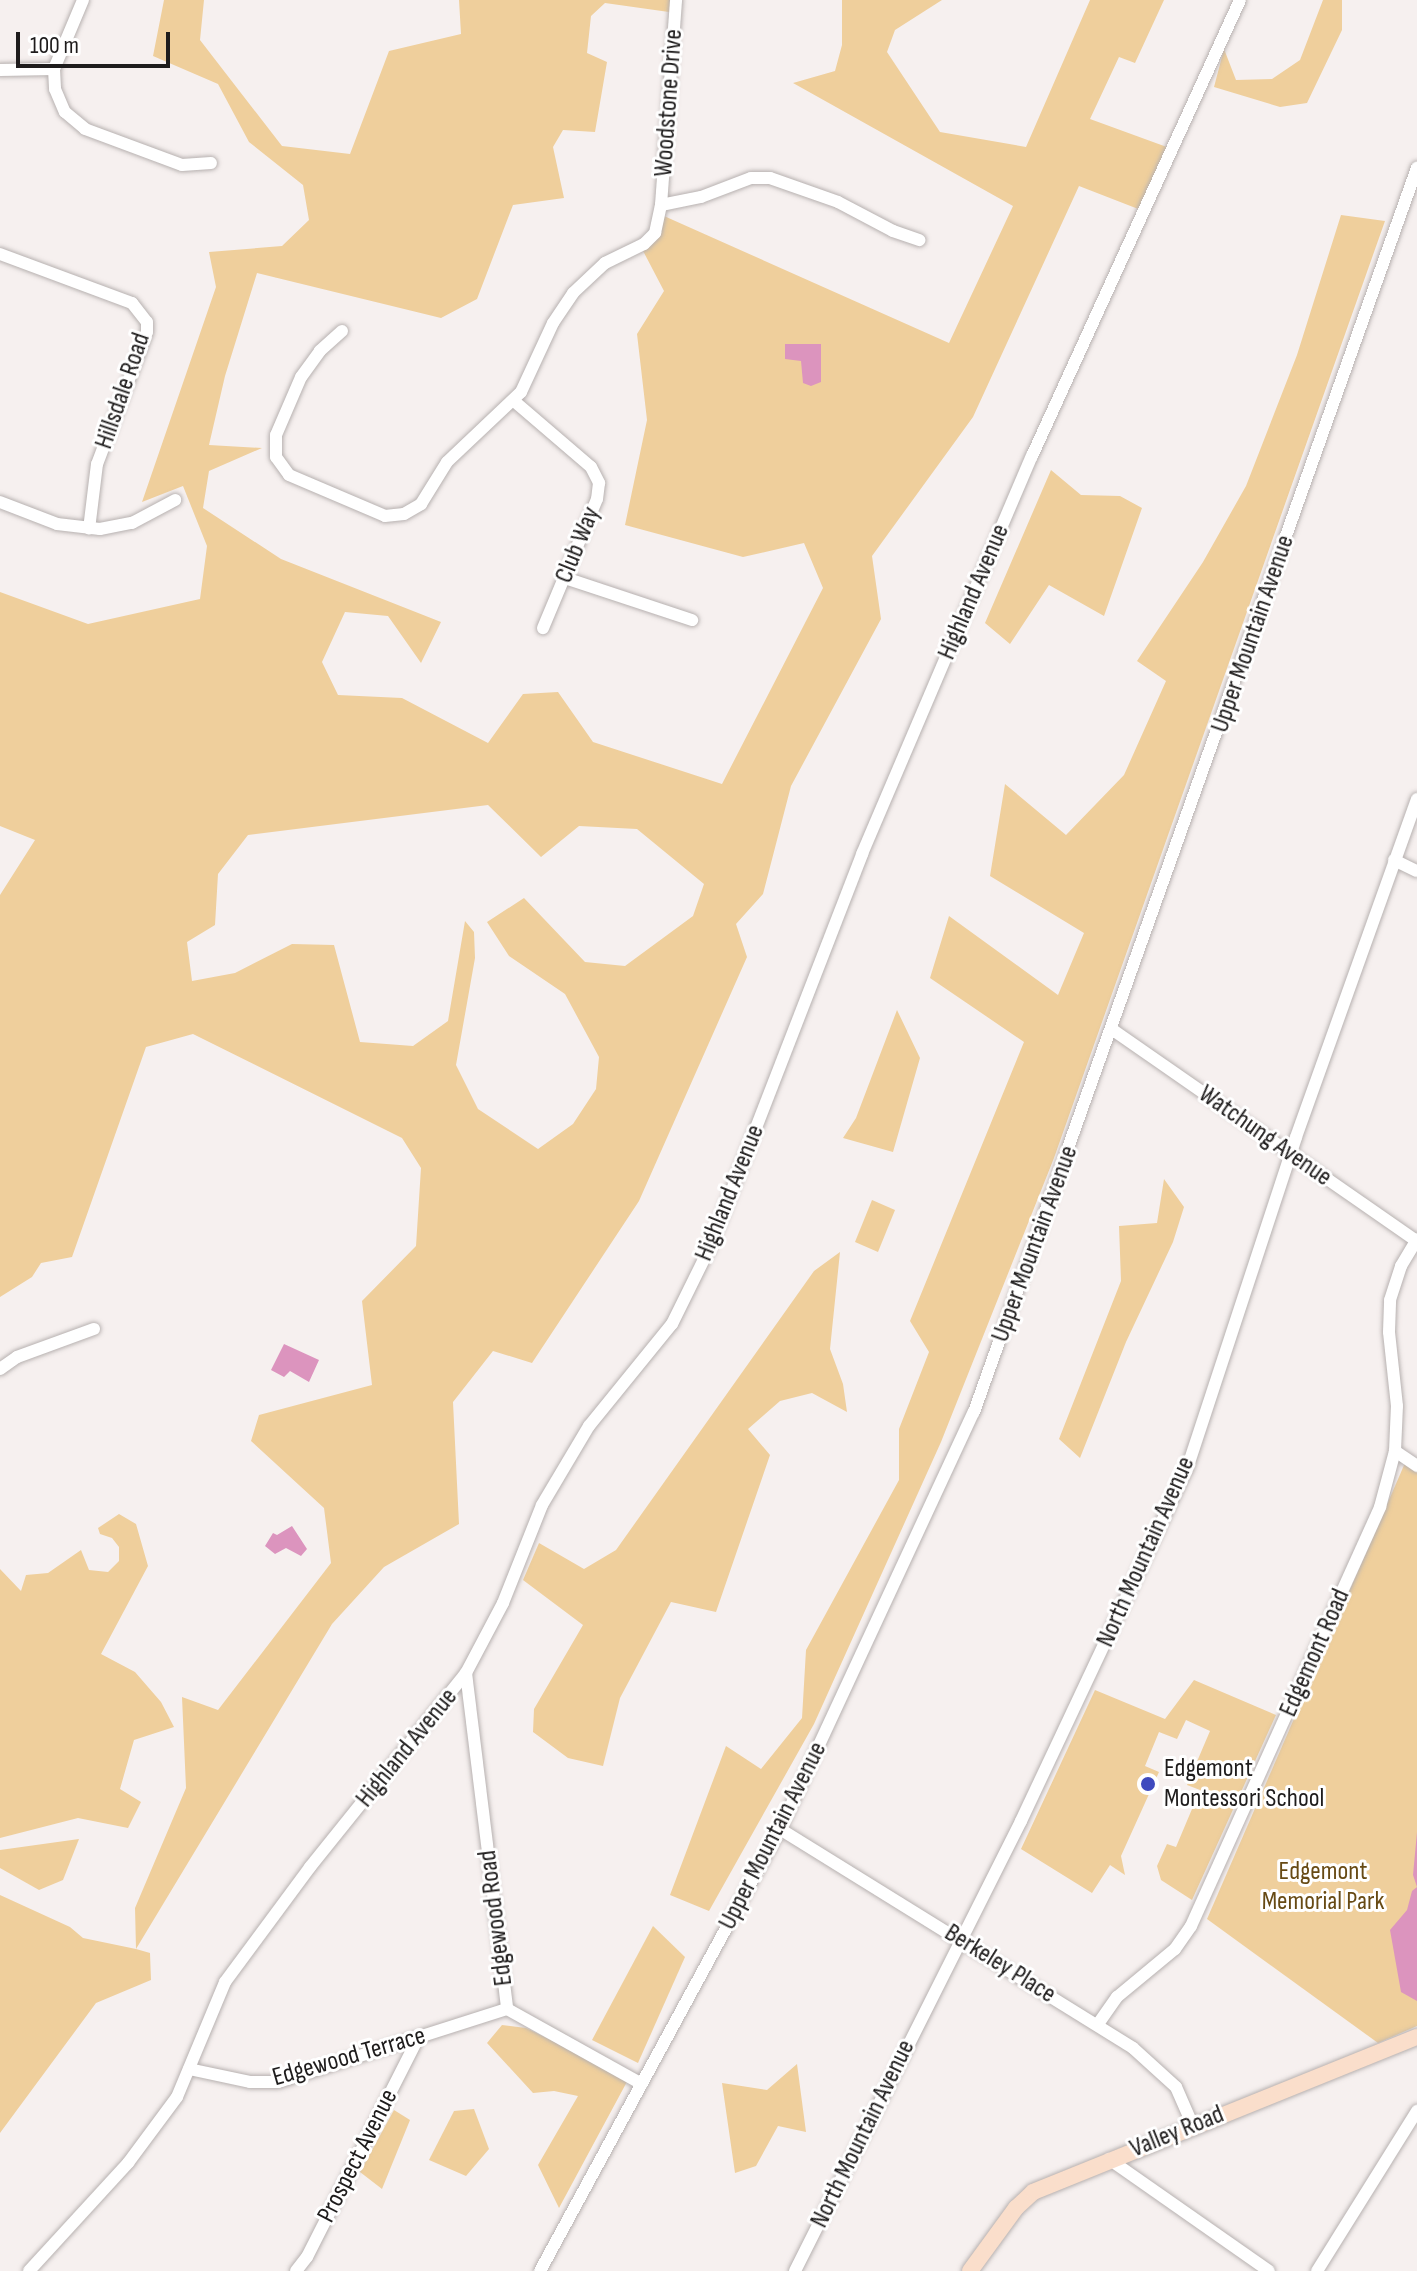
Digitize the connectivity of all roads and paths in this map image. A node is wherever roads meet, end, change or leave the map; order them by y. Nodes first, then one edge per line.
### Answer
1 (83, 0) edge
2 (676, 0) edge
3 (1240, 0) edge
4 (54, 69) junction
5 (0, 70) edge
6 (211, 163) dead end
7 (1417, 168) edge
8 (661, 205) junction
9 (919, 240) dead end
10 (0, 254) edge
11 (342, 331) dead end
12 (514, 401) junction
13 (175, 500) dead end
14 (0, 502) edge
15 (89, 529) junction
16 (565, 578) junction
17 (692, 620) dead end
18 (543, 628) dead end
19 (1417, 799) edge
20 (1394, 860) junction
21 (1417, 871) edge
22 (1113, 1030) junction
23 (1290, 1153) junction
24 (1417, 1240) edge
25 (94, 1329) dead end
26 (0, 1369) edge
27 (1395, 1451) junction
28 (1417, 1466) edge
29 (466, 1673) junction
30 (780, 1829) junction
31 (959, 1939) junction
32 (507, 2009) junction
33 (1098, 2024) junction
34 (1417, 2037) edge
35 (418, 2038) junction
36 (189, 2069) junction
37 (642, 2084) junction
38 (1417, 2111) edge
39 (1193, 2126) junction
40 (1412, 2130) edge
41 (1109, 2159) junction
42 (29, 2271) edge
43 (296, 2271) edge
44 (540, 2271) edge
45 (795, 2271) edge
46 (970, 2271) edge
47 (1269, 2271) edge
48 (1317, 2271) edge

1 - 4 street
2 - 8 street, Woodstone Drive
3 - 29 street, Highland Avenue
4 - 5 street
4 - 6 street
7 - 22 street, Upper Mountain Avenue
8 - 9 street
8 - 12 street, Woodstone Drive
10 - 15 street, Hillsdale Road
11 - 12 street, Woodstone Drive
12 - 16 street, Club Way
13 - 15 street
14 - 15 street
16 - 17 street
16 - 18 street, Club Way
19 - 20 street, North Mountain Avenue
20 - 21 street
20 - 23 street, North Mountain Avenue
22 - 23 street, Watchung Avenue
22 - 30 street, Upper Mountain Avenue
23 - 24 street, Watchung Avenue
23 - 31 street, North Mountain Avenue
24 - 27 street, Edgemont Road
25 - 26 street
27 - 28 street
27 - 33 street, Edgemont Road
29 - 32 street, Edgewood Road
29 - 36 street, Highland Avenue
30 - 31 street, Berkeley Place
30 - 37 street, Upper Mountain Avenue
31 - 33 street, Berkeley Place
31 - 45 street, North Mountain Avenue
32 - 35 street, Edgewood Terrace
32 - 37 street, Edgewood Road
33 - 39 street, Berkeley Place
34 - 39 main road, Valley Road
35 - 36 street, Edgewood Terrace
35 - 43 street, Prospect Avenue
36 - 42 street, Highland Avenue
37 - 44 street, Upper Mountain Avenue
38 - 40 street
39 - 41 main road, Valley Road
40 - 48 street
41 - 46 main road, Valley Road
41 - 47 street

